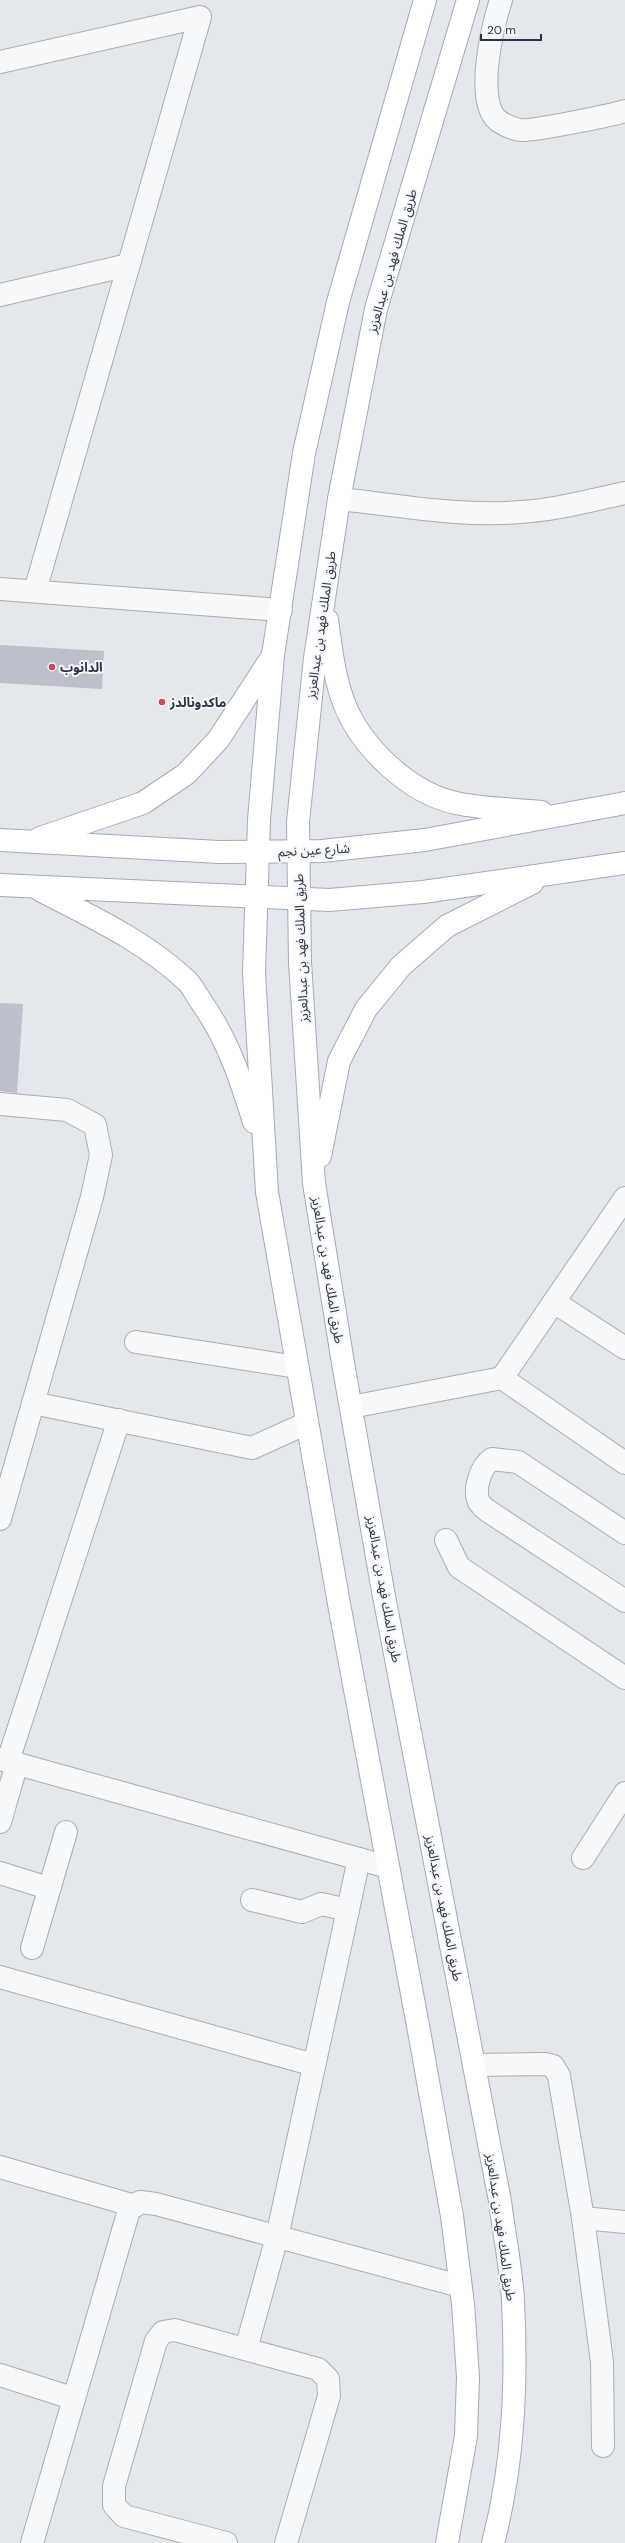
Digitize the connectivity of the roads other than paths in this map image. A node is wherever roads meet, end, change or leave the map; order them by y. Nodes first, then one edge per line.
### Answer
1 (425, 0) edge
2 (468, 0) edge
3 (501, 0) edge
4 (0, 62) edge
5 (625, 111) edge
6 (128, 265) junction
7 (0, 295) edge
8 (625, 492) edge
9 (338, 499) junction
10 (0, 589) edge
11 (35, 591) junction
12 (324, 601) junction
13 (281, 610) junction
14 (273, 655) junction
15 (625, 803) edge
16 (566, 814) junction
17 (0, 840) edge
18 (27, 842) junction
19 (258, 852) junction
20 (299, 852) junction
21 (625, 863) edge
22 (553, 874) junction
23 (0, 885) edge
24 (33, 886) junction
25 (257, 898) junction
26 (299, 899) junction
27 (0, 1104) edge
28 (264, 1158) junction
29 (314, 1183) junction
30 (625, 1198) edge
31 (554, 1302) junction
32 (136, 1342) dead end
33 (625, 1348) edge
34 (297, 1367) junction
35 (502, 1378) junction
36 (33, 1402) junction
37 (351, 1407) junction
38 (119, 1420) junction
39 (307, 1423) junction
40 (625, 1463) edge
41 (0, 1520) edge
42 (625, 1533) edge
43 (446, 1540) dead end
44 (625, 1601) edge
45 (625, 1678) edge
46 (8, 1761) edge
47 (625, 1793) edge
48 (0, 1822) edge
49 (66, 1832) dead end
50 (583, 1858) dead end
51 (359, 1859) junction
52 (388, 1867) junction
53 (0, 1873) edge
54 (48, 1888) junction
55 (252, 1900) dead end
56 (348, 1910) junction
57 (32, 1948) dead end
58 (0, 1977) edge
59 (314, 2065) junction
60 (474, 2065) junction
61 (0, 2167) edge
62 (135, 2206) junction
63 (583, 2218) junction
64 (625, 2222) edge
65 (277, 2237) junction
66 (460, 2286) junction
67 (246, 2349) junction
68 (0, 2375) edge
69 (72, 2398) junction
70 (603, 2446) dead end
71 (193, 2539) edge
72 (32, 2543) edge
73 (226, 2543) edge
74 (286, 2543) edge
75 (447, 2543) edge
76 (493, 2543) edge

1 - 13 main road
2 - 9 main road, طريق الملك فهد بن عبدالعزيز
3 - 5 street
4 - 6 street
6 - 7 street
6 - 11 street
8 - 9 street
9 - 12 main road, طريق الملك فهد بن عبدالعزيز
10 - 11 street
11 - 13 street
12 - 16 main road
12 - 20 main road, طريق الملك فهد بن عبدالعزيز
13 - 14 main road
14 - 18 main road
14 - 19 main road
15 - 16 main road, شارع عين نجم
16 - 20 main road, شارع عين نجم
17 - 18 main road, شارع عين نجم
18 - 19 main road, شارع عين نجم
19 - 20 main road, شارع عين نجم
19 - 25 main road
20 - 26 main road, طريق الملك فهد بن عبدالعزيز
21 - 22 main road
22 - 26 main road
22 - 29 main road
23 - 24 main road
24 - 25 main road
24 - 28 main road
25 - 26 main road
25 - 28 main road
26 - 29 main road, طريق الملك فهد بن عبدالعزيز
27 - 36 street
28 - 34 main road
29 - 37 main road, طريق الملك فهد بن عبدالعزيز
30 - 31 street
31 - 33 street
31 - 35 street
32 - 34 street
34 - 39 main road
35 - 37 street
35 - 40 street
36 - 38 street
36 - 41 street
37 - 60 main road, طريق الملك فهد بن عبدالعزيز
38 - 39 street
38 - 46 street
39 - 52 main road
42 - 44 street
43 - 45 street
46 - 48 street
46 - 51 street
47 - 50 street
49 - 54 street
51 - 52 street
51 - 56 street
52 - 66 main road
53 - 54 street
54 - 57 street
55 - 56 street
56 - 59 street
58 - 59 street
59 - 65 street
60 - 63 street
60 - 76 main road, طريق الملك فهد بن عبدالعزيز
61 - 62 street
62 - 65 street
62 - 69 street
63 - 64 street
63 - 70 street
65 - 66 street
65 - 67 street
66 - 75 main road
67 - 71 street
67 - 74 street
68 - 69 street
69 - 72 street
71 - 73 street

